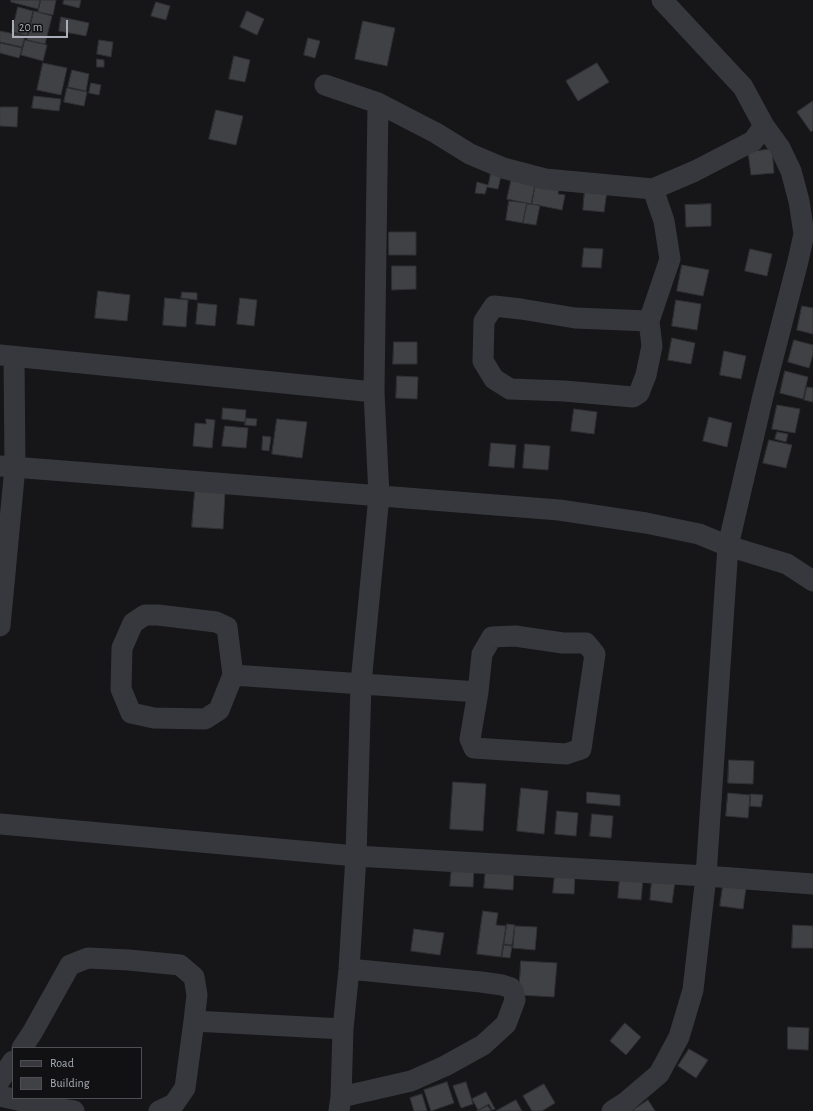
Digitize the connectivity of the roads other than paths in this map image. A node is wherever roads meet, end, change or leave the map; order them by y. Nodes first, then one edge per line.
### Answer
1 (662, 0) edge
2 (325, 85) dead end
3 (378, 103) junction
4 (764, 126) junction
5 (653, 189) junction
6 (649, 322) junction
7 (7, 356) edge
8 (374, 392) junction
9 (8, 466) edge
10 (379, 496) junction
11 (728, 546) junction
12 (813, 581) edge
13 (0, 626) edge
14 (233, 675) junction
15 (361, 683) junction
16 (478, 692) junction
17 (0, 824) edge
18 (356, 856) junction
19 (706, 876) junction
20 (813, 884) edge
21 (349, 969) junction
22 (194, 1021) junction
23 (343, 1029) junction
24 (23, 1047) edge
25 (12, 1062) edge
26 (0, 1080) edge
27 (0, 1096) edge
28 (12, 1099) edge
29 (13, 1099) edge
30 (340, 1104) edge
31 (74, 1111) edge
32 (159, 1111) edge
33 (612, 1111) edge

1 - 4 street
2 - 3 street
3 - 5 street
3 - 8 street
4 - 5 street
4 - 11 street
5 - 6 street
6 - 6 street
7 - 8 street
7 - 9 street
8 - 10 street
9 - 10 street
9 - 13 street
10 - 11 street
10 - 15 street
11 - 12 street
11 - 19 street
14 - 14 street
14 - 15 street
15 - 16 street
15 - 18 street
16 - 16 street
17 - 18 street
18 - 19 street
18 - 21 street
19 - 20 street
19 - 33 street
21 - 23 street
21 - 30 street
22 - 23 street
22 - 24 street
22 - 32 street
23 - 30 street
25 - 26 street
27 - 28 street
29 - 31 street

